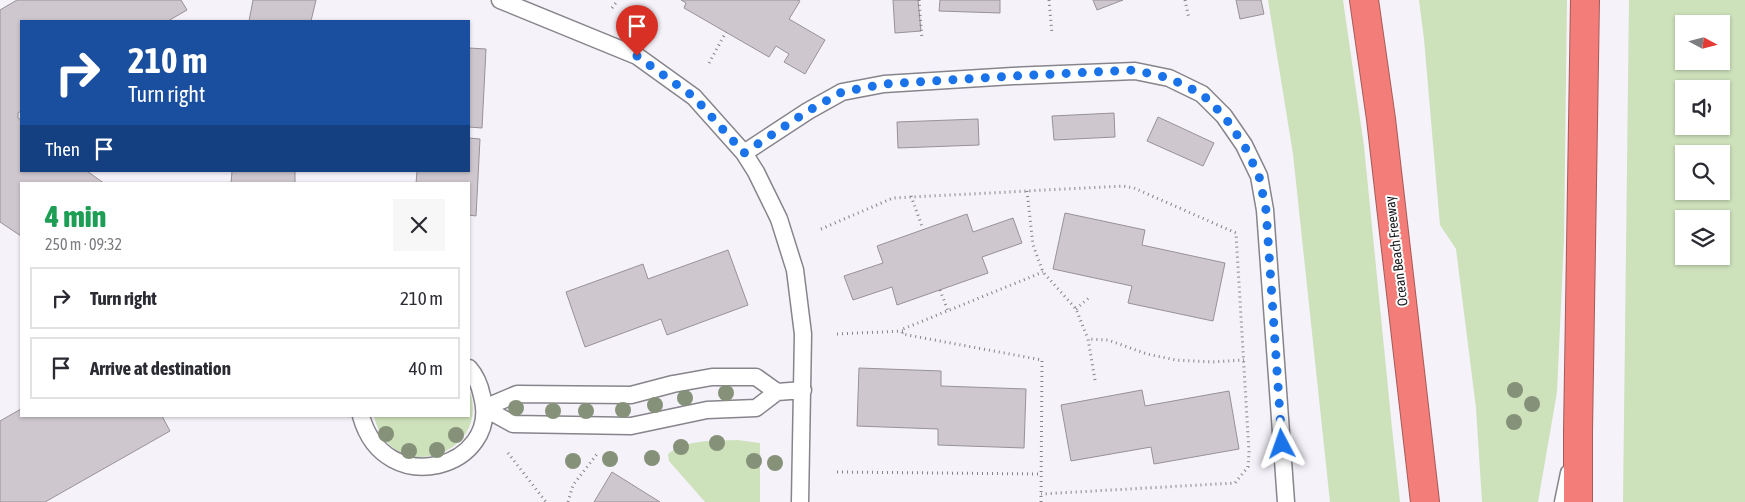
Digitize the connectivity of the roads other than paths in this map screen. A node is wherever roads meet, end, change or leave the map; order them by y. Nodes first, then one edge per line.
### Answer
1 (500, 0) edge
2 (1364, 0) edge
3 (1585, 0) edge
4 (744, 153) junction
5 (470, 370) edge
6 (803, 390) junction
7 (777, 392) junction
8 (484, 408) junction
9 (361, 417) edge
10 (1578, 432) junction
11 (800, 502) edge
12 (1286, 502) edge
13 (1425, 502) edge
14 (1562, 502) edge
15 (1578, 502) edge

1 - 4 lane
2 - 13 highway, Ocean Beach Freeway
3 - 10 highway
4 - 6 lane
4 - 12 lane
5 - 8 lane
6 - 7 lane
6 - 11 lane
7 - 8 lane
7 - 8 lane
8 - 9 lane
10 - 14 lane
10 - 15 highway

